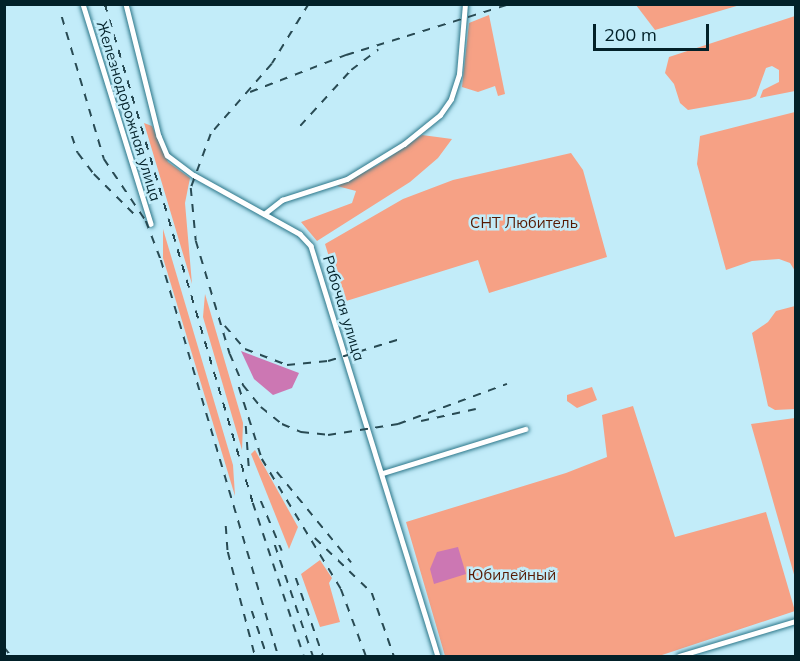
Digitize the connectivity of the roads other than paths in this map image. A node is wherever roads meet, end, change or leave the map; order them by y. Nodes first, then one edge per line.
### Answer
1 (83, 4) edge
2 (126, 4) edge
3 (465, 4) edge
4 (264, 214) junction
5 (152, 224) dead end
6 (525, 429) dead end
7 (383, 473) junction
8 (795, 621) edge
9 (438, 657) edge
10 (679, 657) edge

1 - 5 street, Железнодорожная улица
2 - 4 street, Рабочая улица
3 - 4 street
4 - 7 street, Рабочая улица
6 - 7 street
7 - 9 street, Рабочая улица
8 - 10 street

